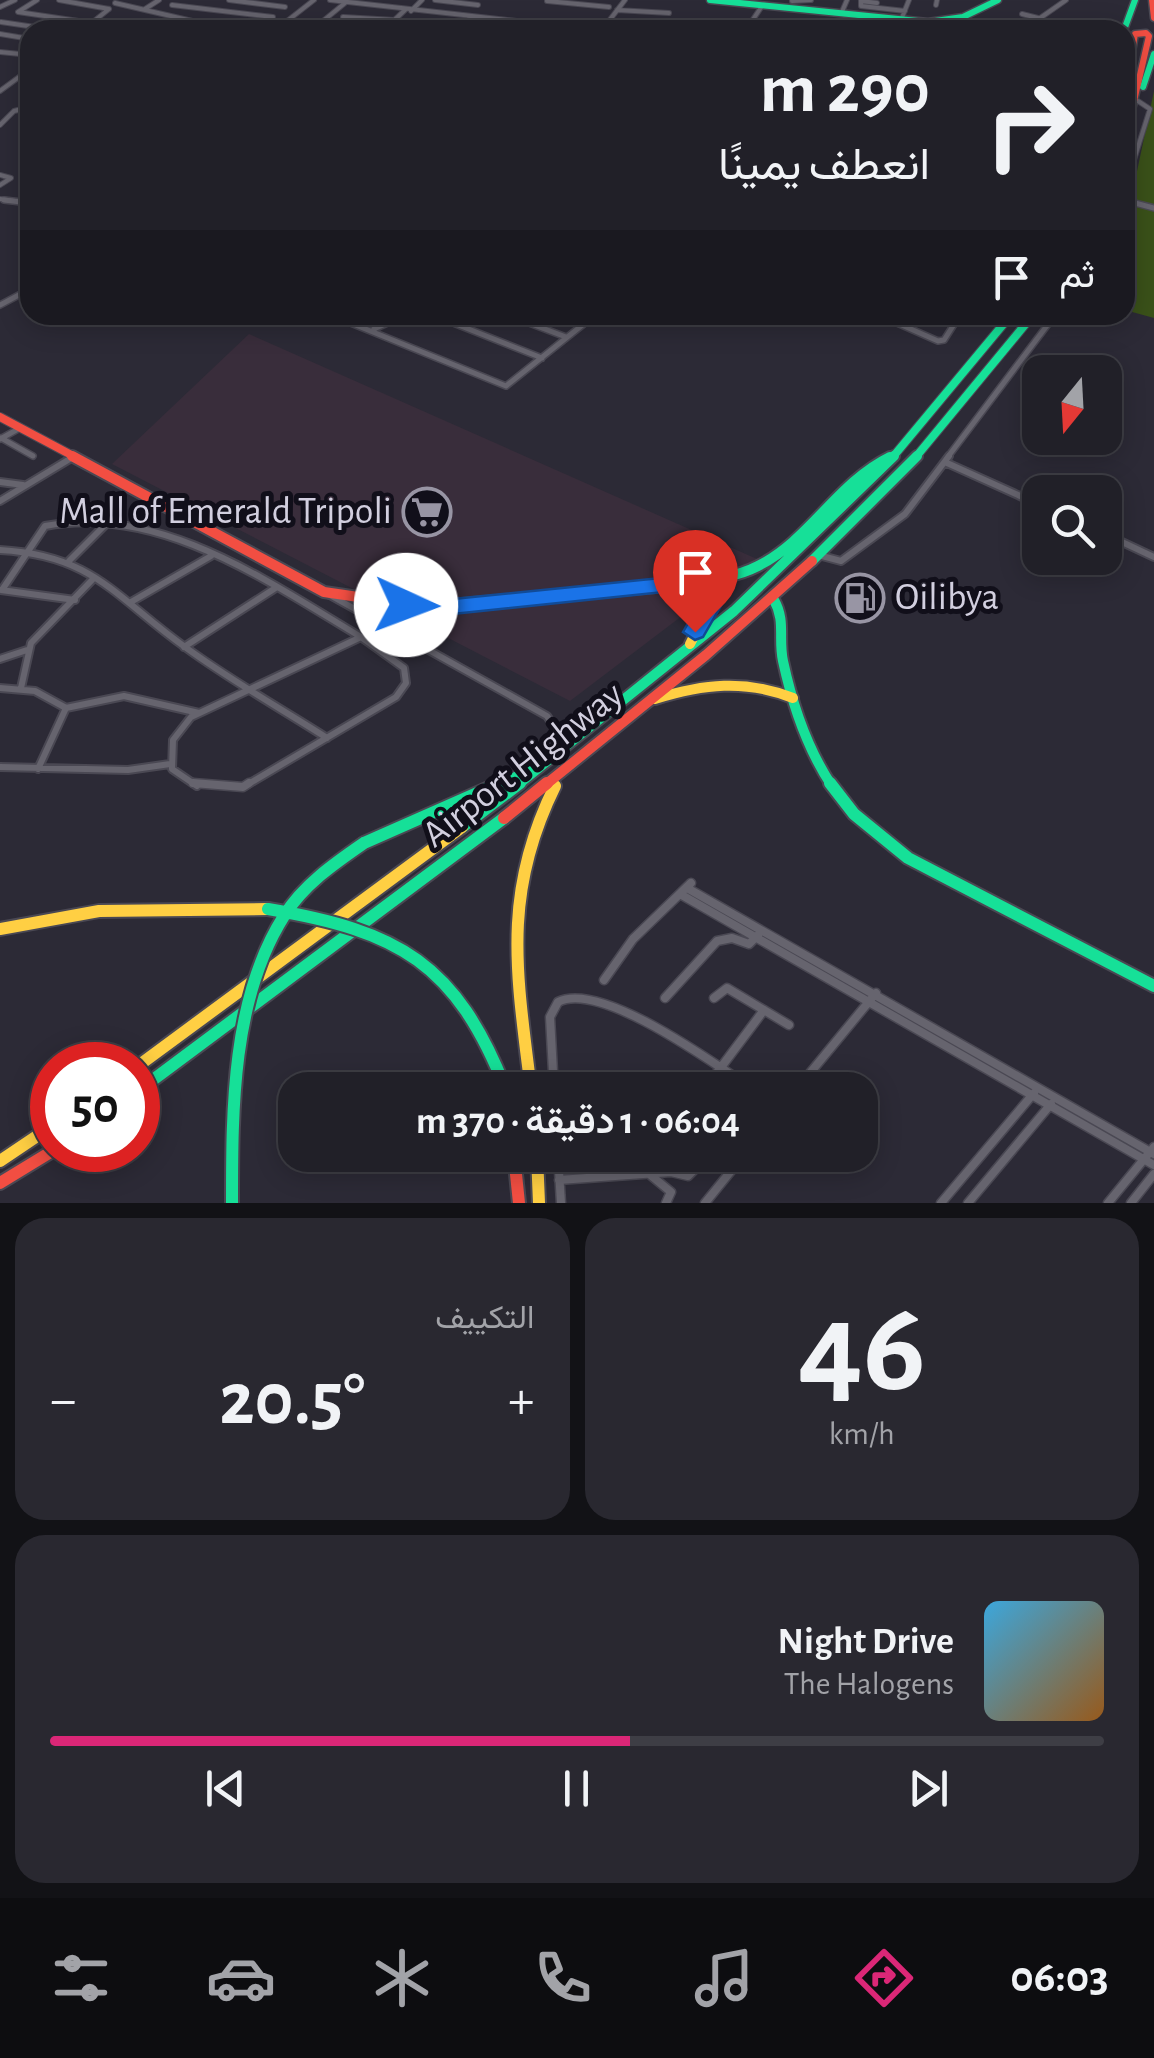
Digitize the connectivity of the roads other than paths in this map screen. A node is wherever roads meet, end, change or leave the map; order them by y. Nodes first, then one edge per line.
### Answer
1 (16, 0) edge
2 (36, 0) edge
3 (60, 0) edge
4 (159, 0) edge
5 (179, 0) edge
6 (229, 0) edge
7 (239, 0) edge
8 (314, 0) edge
9 (330, 0) edge
10 (422, 0) edge
11 (435, 0) edge
12 (548, 0) edge
13 (625, 0) edge
14 (710, 0) edge
15 (811, 0) edge
16 (846, 0) edge
17 (861, 0) edge
18 (909, 0) edge
19 (998, 0) edge
20 (1052, 0) edge
21 (1152, 0) edge
22 (111, 1) edge
23 (1063, 1) edge
24 (346, 2) edge
25 (790, 3) edge
26 (877, 3) edge
27 (172, 5) junction
28 (478, 5) dead end
29 (274, 6) junction
30 (542, 6) dead end
31 (762, 6) junction
32 (285, 7) dead end
33 (610, 7) dead end
34 (0, 8) edge
35 (109, 8) junction
36 (144, 10) junction
37 (164, 10) dead end
38 (617, 10) junction
39 (225, 11) junction
40 (408, 11) junction
41 (18, 12) junction
42 (668, 14) dead end
43 (841, 14) junction
44 (1022, 14) dead end
45 (261, 16) junction
46 (471, 16) junction
47 (903, 16) junction
48 (273, 17) dead end
49 (344, 17) dead end
50 (1040, 18) junction
51 (1154, 18) edge
52 (79, 20) edge
53 (96, 20) edge
54 (188, 20) edge
55 (289, 20) edge
56 (325, 20) edge
57 (395, 20) joint
58 (467, 20) edge
59 (508, 20) edge
60 (609, 20) edge
61 (753, 20) edge
62 (862, 20) edge
63 (895, 20) edge
64 (914, 20) edge
65 (952, 20) edge
66 (1037, 20) edge
67 (1, 22) edge
68 (1135, 34) edge
69 (1154, 54) edge
70 (1135, 100) edge
71 (1138, 101) junction
72 (1135, 108) edge
73 (20, 110) edge
74 (0, 124) edge
75 (1135, 157) edge
76 (0, 174) edge
77 (0, 185) edge
78 (1135, 202) dead end
79 (1154, 208) edge
80 (358, 325) edge
81 (383, 325) edge
82 (459, 325) edge
83 (534, 325) edge
84 (582, 325) edge
85 (902, 325) edge
86 (954, 325) edge
87 (1003, 325) edge
88 (1024, 325) edge
89 (1048, 325) edge
90 (372, 330) junction
91 (567, 338) junction
92 (542, 358) junction
93 (0, 417) edge
94 (20, 428) junction
95 (1, 438) edge
96 (33, 456) dead end
97 (894, 456) junction
98 (73, 457) junction
99 (947, 462) junction
100 (0, 482) edge
101 (24, 486) junction
102 (1022, 497) edge
103 (0, 501) edge
104 (106, 524) junction
105 (1122, 542) edge
106 (0, 550) edge
107 (28, 551) junction
108 (212, 556) junction
109 (822, 556) junction
110 (1154, 556) edge
111 (69, 560) junction
112 (94, 578) junction
113 (710, 580) junction
114 (277, 587) junction
115 (1, 590) edge
116 (320, 590) junction
117 (75, 600) junction
118 (300, 600) junction
119 (774, 600) junction
120 (130, 602) junction
121 (361, 636) junction
122 (184, 647) junction
123 (0, 648) edge
124 (688, 649) junction
125 (27, 650) junction
126 (9, 655) junction
127 (0, 659) edge
128 (0, 688) edge
129 (22, 688) junction
130 (250, 689) junction
131 (793, 698) junction
132 (656, 699) junction
133 (66, 708) junction
134 (198, 712) junction
135 (327, 738) junction
136 (568, 746) junction
137 (170, 764) junction
138 (544, 764) junction
139 (0, 767) edge
140 (38, 769) junction
141 (564, 775) junction
142 (0, 929) edge
143 (759, 934) junction
144 (604, 980) dead end
145 (1154, 986) edge
146 (872, 997) junction
147 (664, 998) dead end
148 (714, 998) dead end
149 (764, 1010) junction
150 (789, 1025) dead end
151 (160, 1050) edge
152 (721, 1068) junction
153 (499, 1072) edge
154 (530, 1072) edge
155 (553, 1072) edge
156 (718, 1072) edge
157 (727, 1072) edge
158 (811, 1072) edge
159 (160, 1075) edge
160 (1036, 1091) junction
161 (1054, 1102) junction
162 (30, 1141) edge
163 (1151, 1155) edge
164 (0, 1162) edge
165 (30, 1165) edge
166 (516, 1172) edge
167 (538, 1172) edge
168 (559, 1172) edge
169 (648, 1172) edge
170 (670, 1172) edge
171 (730, 1172) edge
172 (1154, 1174) edge
173 (650, 1176) junction
174 (559, 1180) junction
175 (0, 1183) edge
176 (232, 1203) edge
177 (519, 1203) edge
178 (539, 1203) edge
179 (561, 1203) edge
180 (666, 1203) edge
181 (704, 1203) edge
182 (941, 1203) edge
183 (968, 1203) edge
184 (1108, 1203) edge
185 (1131, 1203) edge

1 - 34 street
2 - 41 street
3 - 35 street
4 - 36 street
5 - 27 street
6 - 7 street
7 - 29 street
7 - 39 street
8 - 55 street
9 - 24 street
10 - 40 street
11 - 28 street
12 - 30 street
12 - 33 street
13 - 38 street
14 - 31 main road
15 - 25 street
16 - 43 street
17 - 26 street
18 - 47 street
19 - 65 main road
20 - 23 street
21 - 51 main road
22 - 35 street
22 - 36 street
23 - 50 street
24 - 40 street
24 - 56 street
25 - 31 main road
25 - 43 main road
26 - 47 street
27 - 37 street
27 - 39 street
29 - 32 street
29 - 45 street
31 - 61 street
35 - 53 street
36 - 54 street
38 - 42 street
38 - 60 street
39 - 45 street
40 - 46 street
40 - 57 street
41 - 52 street
41 - 67 street
43 - 62 main road
44 - 50 street
45 - 48 street
46 - 58 street
46 - 59 street
47 - 63 main road
47 - 64 main road
49 - 57 street
50 - 66 street
68 - 70 main road
69 - 71 main road
71 - 72 main road
71 - 75 street
73 - 74 street
76 - 77 street
78 - 79 street
80 - 90 street
81 - 90 street
82 - 92 street
83 - 91 street
84 - 91 street
85 - 86 street
87 - 97 main road, Airport Highway
88 - 109 main road, Airport Highway
89 - 99 street
90 - 92 street
91 - 92 street
93 - 94 main road
94 - 95 street
94 - 98 main road
95 - 96 street
97 - 113 main road
97 - 124 main road, Airport Highway
98 - 101 street
98 - 116 main road
99 - 102 street
99 - 109 street
100 - 101 street
101 - 103 street
104 - 107 street
104 - 108 street
104 - 111 street
105 - 110 street
106 - 107 street
107 - 111 street
107 - 115 street
108 - 114 street
108 - 120 street
109 - 119 main road, Airport Highway
111 - 112 street
112 - 117 street
112 - 120 street
113 - 116 main road
113 - 124 main road
114 - 118 street
114 - 122 street
115 - 117 street
116 - 118 street
116 - 136 street
117 - 125 street
118 - 121 street
119 - 131 main road
119 - 132 main road, Airport Highway
120 - 122 street
121 - 130 street
121 - 135 street
122 - 130 street
123 - 126 street
124 - 136 main road, Airport Highway
125 - 126 street
125 - 129 street
126 - 127 street
128 - 129 street
129 - 133 street
130 - 134 street
130 - 135 street
131 - 132 main road
131 - 145 main road
132 - 141 main road, Airport Highway
133 - 134 street
133 - 140 street
134 - 137 street
135 - 137 street
136 - 138 main road, Airport Highway
137 - 140 street
138 - 151 main road, Airport Highway
138 - 176 main road, bridge
139 - 140 street
141 - 154 main road
141 - 159 main road, Airport Highway
142 - 153 main road, bridge
143 - 144 street
143 - 146 street
143 - 147 street
146 - 158 street
146 - 160 street
148 - 149 street
149 - 150 street
149 - 152 street
152 - 155 street
152 - 156 street
152 - 157 street
160 - 161 street
160 - 182 street
161 - 163 street
161 - 183 street
162 - 164 main road
163 - 184 street
165 - 175 main road
166 - 177 main road
167 - 178 main road
168 - 174 street
169 - 173 street
170 - 173 street
171 - 181 street
172 - 185 street
173 - 174 street
173 - 180 street
174 - 179 street

